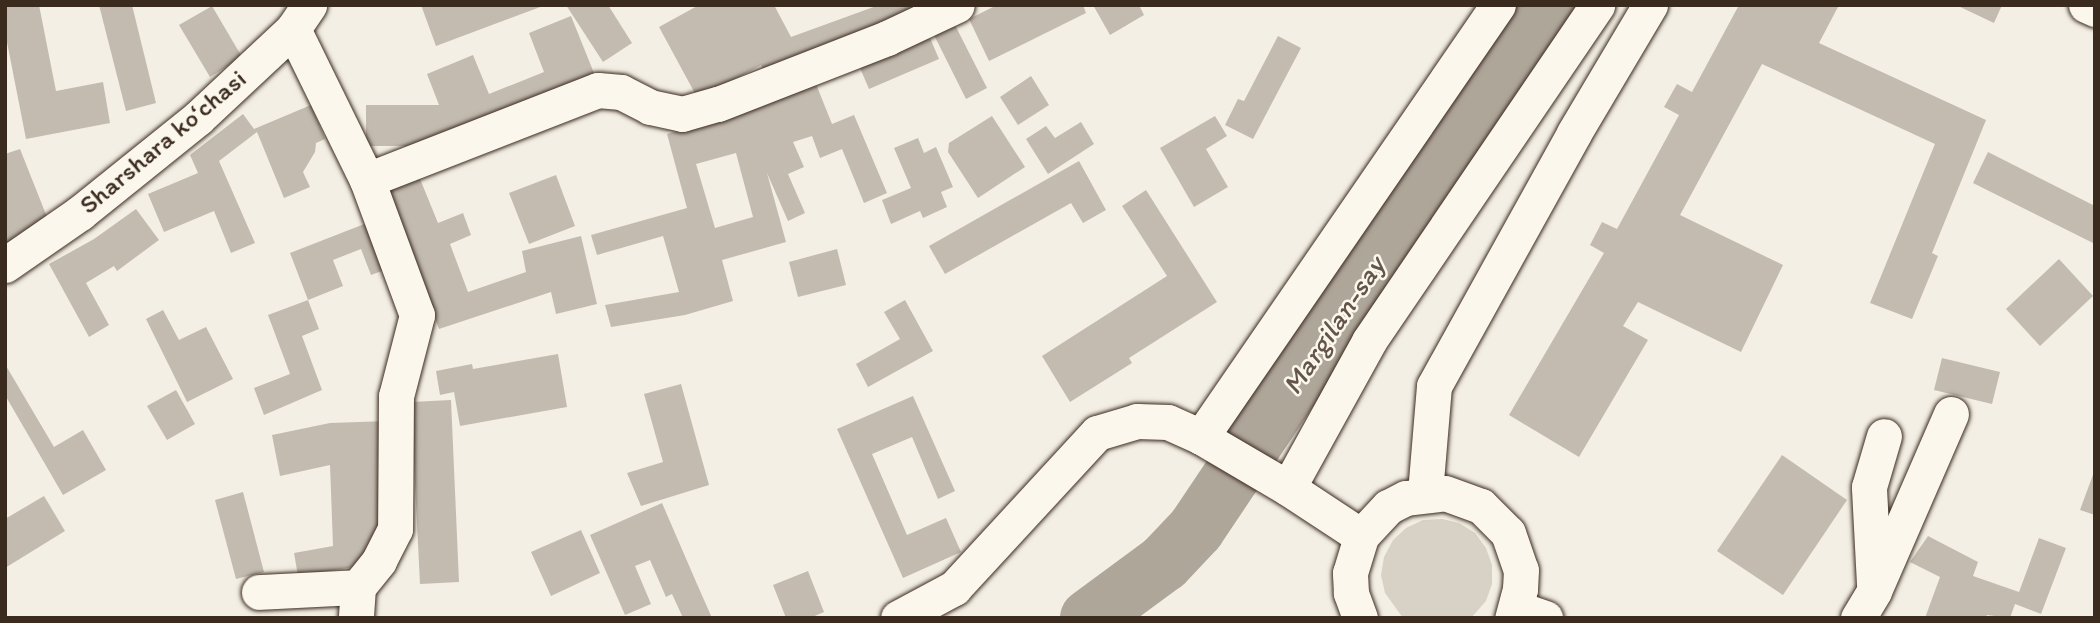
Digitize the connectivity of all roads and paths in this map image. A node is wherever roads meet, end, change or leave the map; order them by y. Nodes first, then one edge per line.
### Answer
1 (957, 5) edge
2 (1498, 5) edge
3 (1597, 5) edge
4 (1650, 5) edge
5 (2086, 5) edge
6 (2095, 9) edge
7 (301, 17) edge
8 (367, 180) junction
9 (5, 265) edge
10 (1951, 414) dead end
11 (1884, 436) dead end
12 (1201, 437) junction
13 (1288, 488) junction
14 (1425, 494) junction
15 (1361, 536) junction
16 (259, 592) dead end
17 (357, 602) edge
18 (1866, 605) edge
19 (1524, 614) edge
20 (898, 618) edge
21 (1360, 618) edge

1 - 8 street
2 - 12 street
3 - 13 street
4 - 14 street
5 - 6 street
7 - 8 street
7 - 9 street, Sharshara koʻchasi
8 - 17 street
10 - 18 street
11 - 18 street
12 - 13 street
12 - 20 street
13 - 15 street
14 - 15 street
14 - 19 street
15 - 21 street
16 - 17 street

